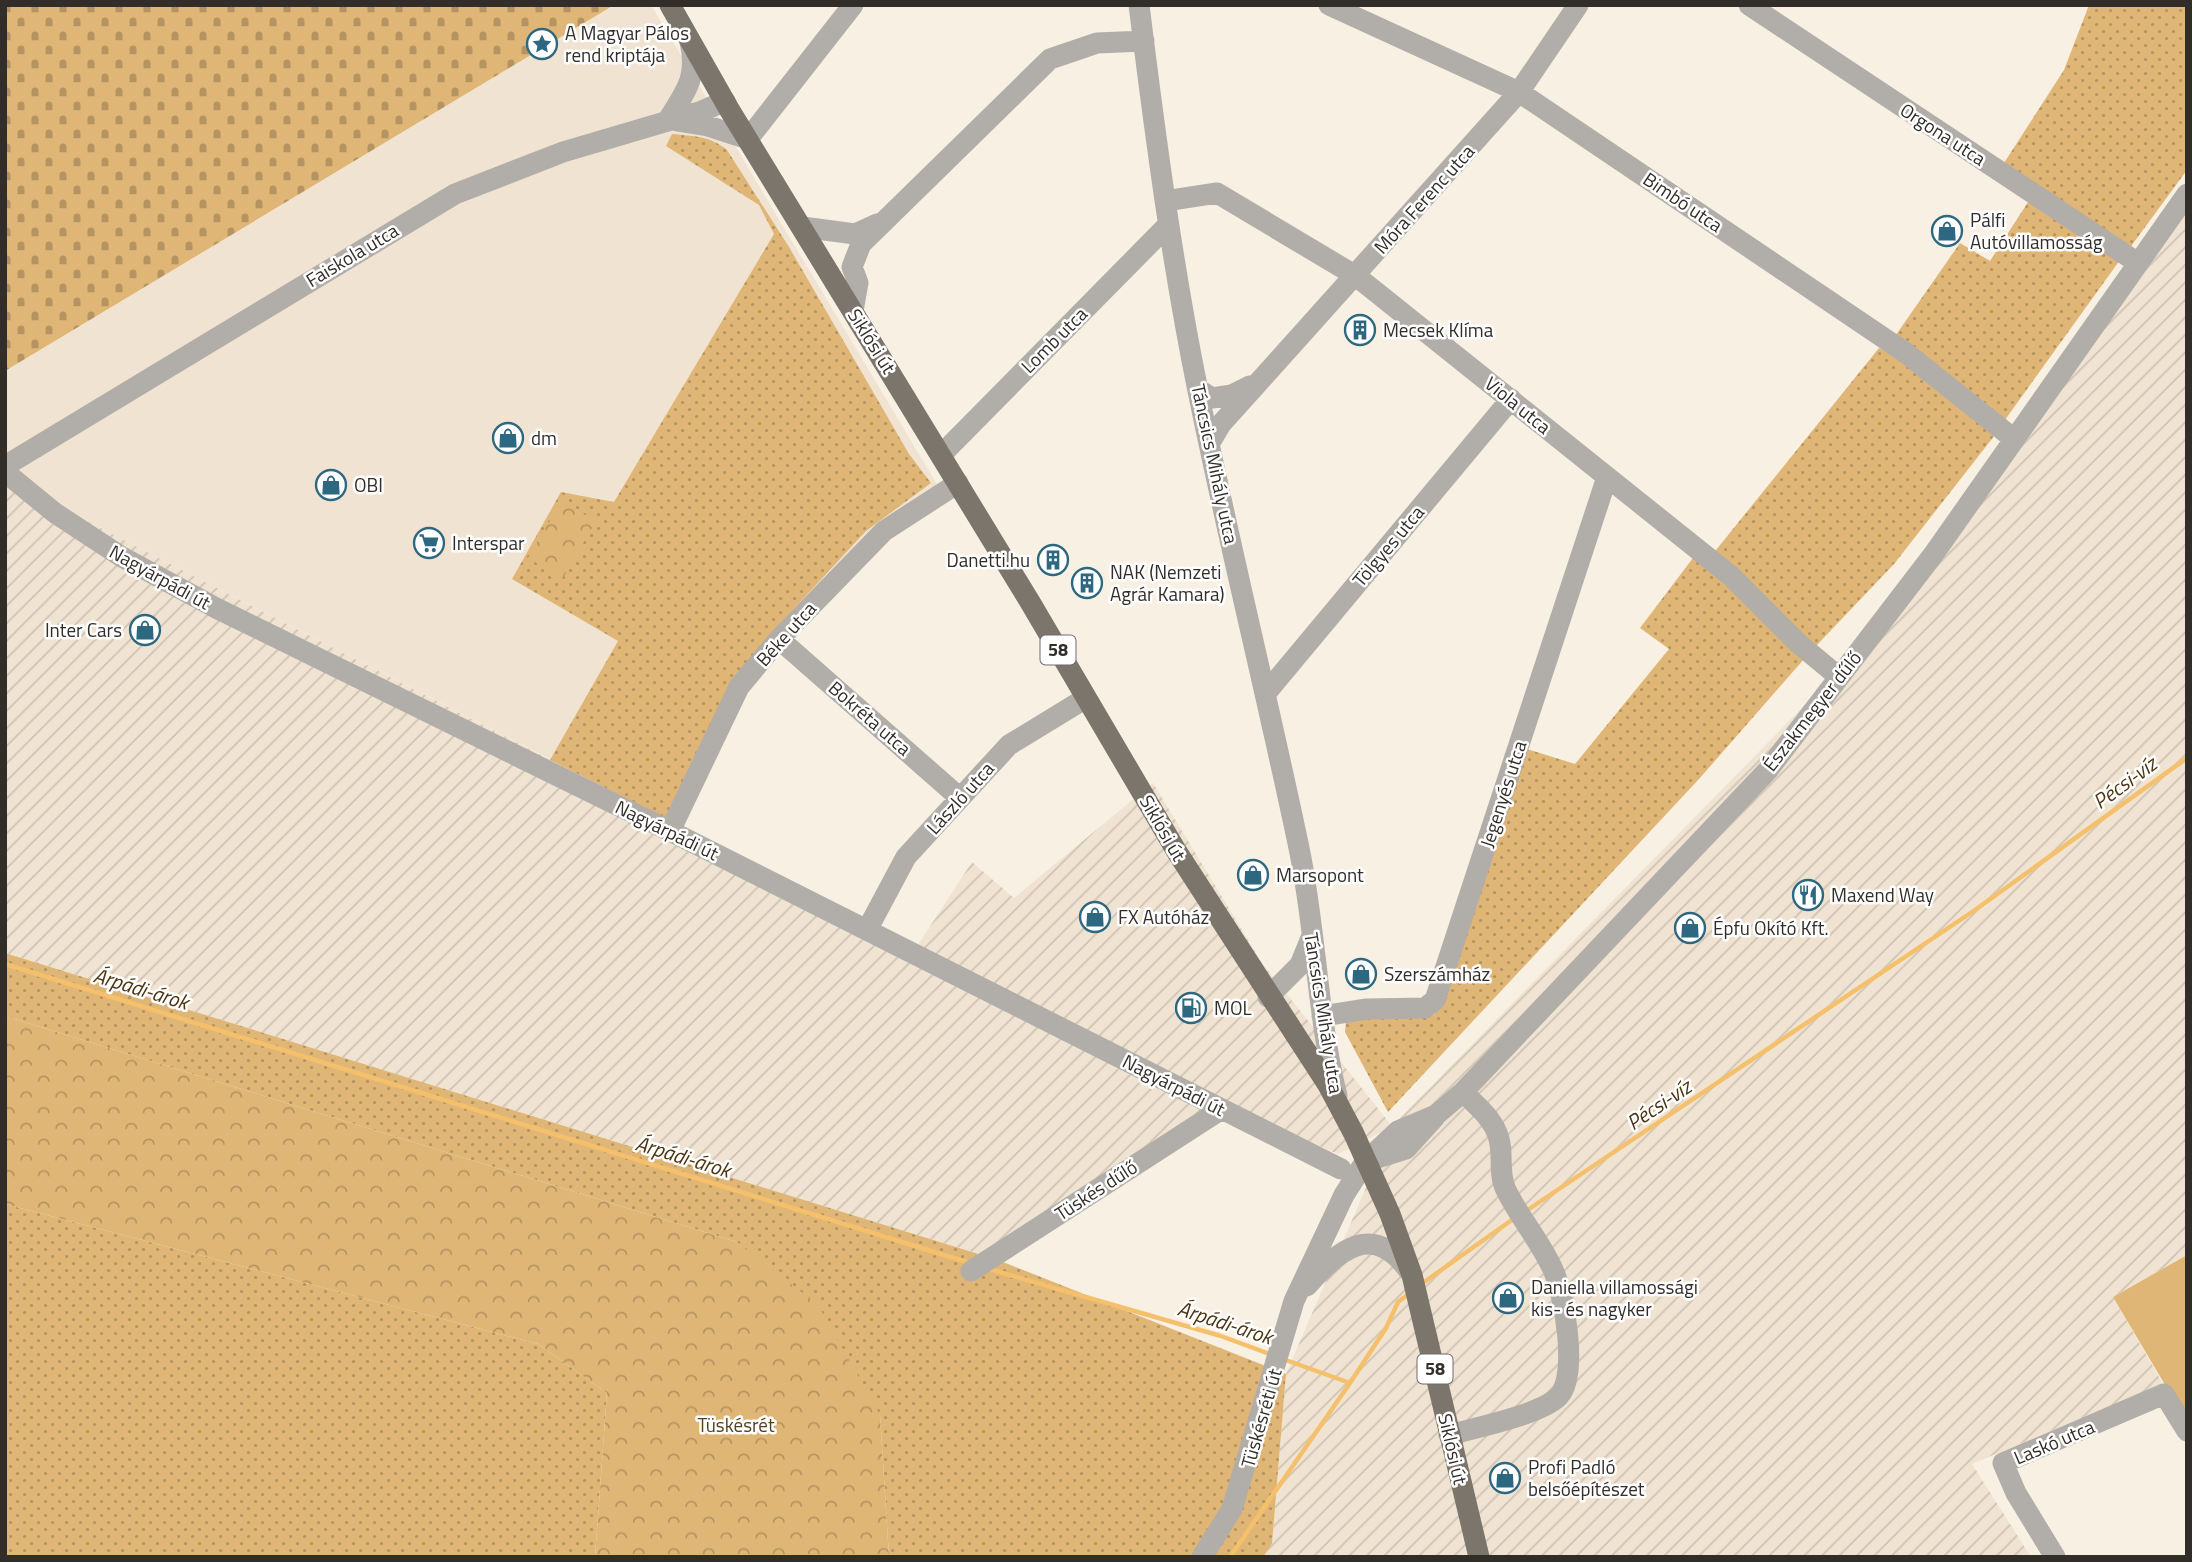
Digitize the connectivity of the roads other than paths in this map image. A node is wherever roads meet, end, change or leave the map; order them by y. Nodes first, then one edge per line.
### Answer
1 (670, 5) edge
2 (853, 5) edge
3 (1139, 5) edge
4 (1329, 5) edge
5 (1577, 5) edge
6 (1749, 5) edge
7 (689, 39) junction
8 (1144, 41) junction
9 (1519, 92) junction
10 (724, 101) junction
11 (668, 120) junction
12 (748, 139) junction
13 (2187, 194) edge
14 (1165, 201) junction
15 (901, 206) junction
16 (1168, 226) junction
17 (802, 227) junction
18 (2138, 262) junction
19 (1356, 275) junction
20 (853, 311) junction
21 (1258, 382) junction
22 (1198, 389) junction
23 (1511, 399) junction
24 (2014, 439) junction
25 (1209, 444) junction
26 (941, 455) junction
27 (5, 466) edge
28 (5, 472) edge
29 (1607, 477) junction
30 (958, 483) junction
31 (779, 639) junction
32 (1839, 677) junction
33 (1266, 693) junction
34 (1086, 698) junction
35 (960, 798) junction
36 (670, 831) junction
37 (1310, 919) junction
38 (867, 930) junction
39 (1268, 997) junction
40 (1322, 1016) junction
41 (1463, 1092) junction
42 (1340, 1108) junction
43 (1222, 1109) junction
44 (1365, 1162) junction
45 (1341, 1169) dead end
46 (977, 1267) dead end
47 (1412, 1275) junction
48 (1294, 1301) junction
49 (2187, 1431) edge
50 (1449, 1435) junction
51 (1202, 1557) edge
52 (1479, 1557) edge
53 (2055, 1557) edge

1 - 7 main road, 58
2 - 12 street
3 - 8 street, Táncsics Mihály utca
4 - 9 street, Bimbó utca
5 - 9 street, Móra Ferenc utca
6 - 18 street, Orgona utca
7 - 10 main road, 58
7 - 11 street
8 - 14 street, Táncsics Mihály utca
8 - 15 street
9 - 19 street, Móra Ferenc utca
9 - 24 street, Bimbó utca
10 - 11 street, Faiskola utca
10 - 12 main road, 58
11 - 12 street
11 - 27 street, Faiskola utca
12 - 17 main road, Siklósi út / 58
13 - 18 street, Északmegyer dűlő
14 - 16 street, Táncsics Mihály utca
14 - 19 street, Viola utca
15 - 17 street
15 - 20 street
16 - 22 street, Táncsics Mihály utca
16 - 26 street, Lomb utca
17 - 20 main road, Siklósi út / 58
18 - 24 street, Északmegyer dűlő
19 - 21 street, Móra Ferenc utca
19 - 23 street, Viola utca
20 - 26 main road, Siklósi út / 58
21 - 22 street, Móra Ferenc utca
21 - 25 street, Móra Ferenc utca
22 - 25 street, Táncsics Mihály utca
23 - 29 street, Viola utca
23 - 33 street, Tölgyes utca
24 - 32 street, Északmegyer dűlő
25 - 33 street, Táncsics Mihály utca
26 - 30 main road, Siklósi út / 58
28 - 36 street, Nagyárpádi út
29 - 32 street, Viola utca
29 - 40 street, Jegenyés utca
30 - 31 street, Béke utca
30 - 34 main road, Siklósi út / 58
31 - 35 street, Bokréta utca
31 - 36 street, Béke utca
32 - 41 street, Északmegyer dűlő
33 - 37 street, Táncsics Mihály utca
34 - 35 street, László utca
34 - 39 main road, Siklósi út / 58
35 - 38 street, László utca
36 - 38 street, Nagyárpádi út
37 - 39 street, Táncsics Mihály utca
37 - 40 street, Táncsics Mihály utca
38 - 43 street, Nagyárpádi út
39 - 42 main road, Siklósi út / 58
40 - 42 street, Táncsics Mihály utca
41 - 44 street, Északmegyer dűlő
41 - 50 street
42 - 44 main road, Siklósi út / 58
43 - 45 street, Nagyárpádi út
43 - 46 street, Tüskés dűlő
44 - 47 main road, Siklósi út / 58
44 - 48 street, Tüskésréti út
47 - 48 street
47 - 50 main road, Siklósi út / 58
48 - 51 street, Tüskésréti út
49 - 53 street, Laskó utca
50 - 52 main road, Siklósi út / 58

